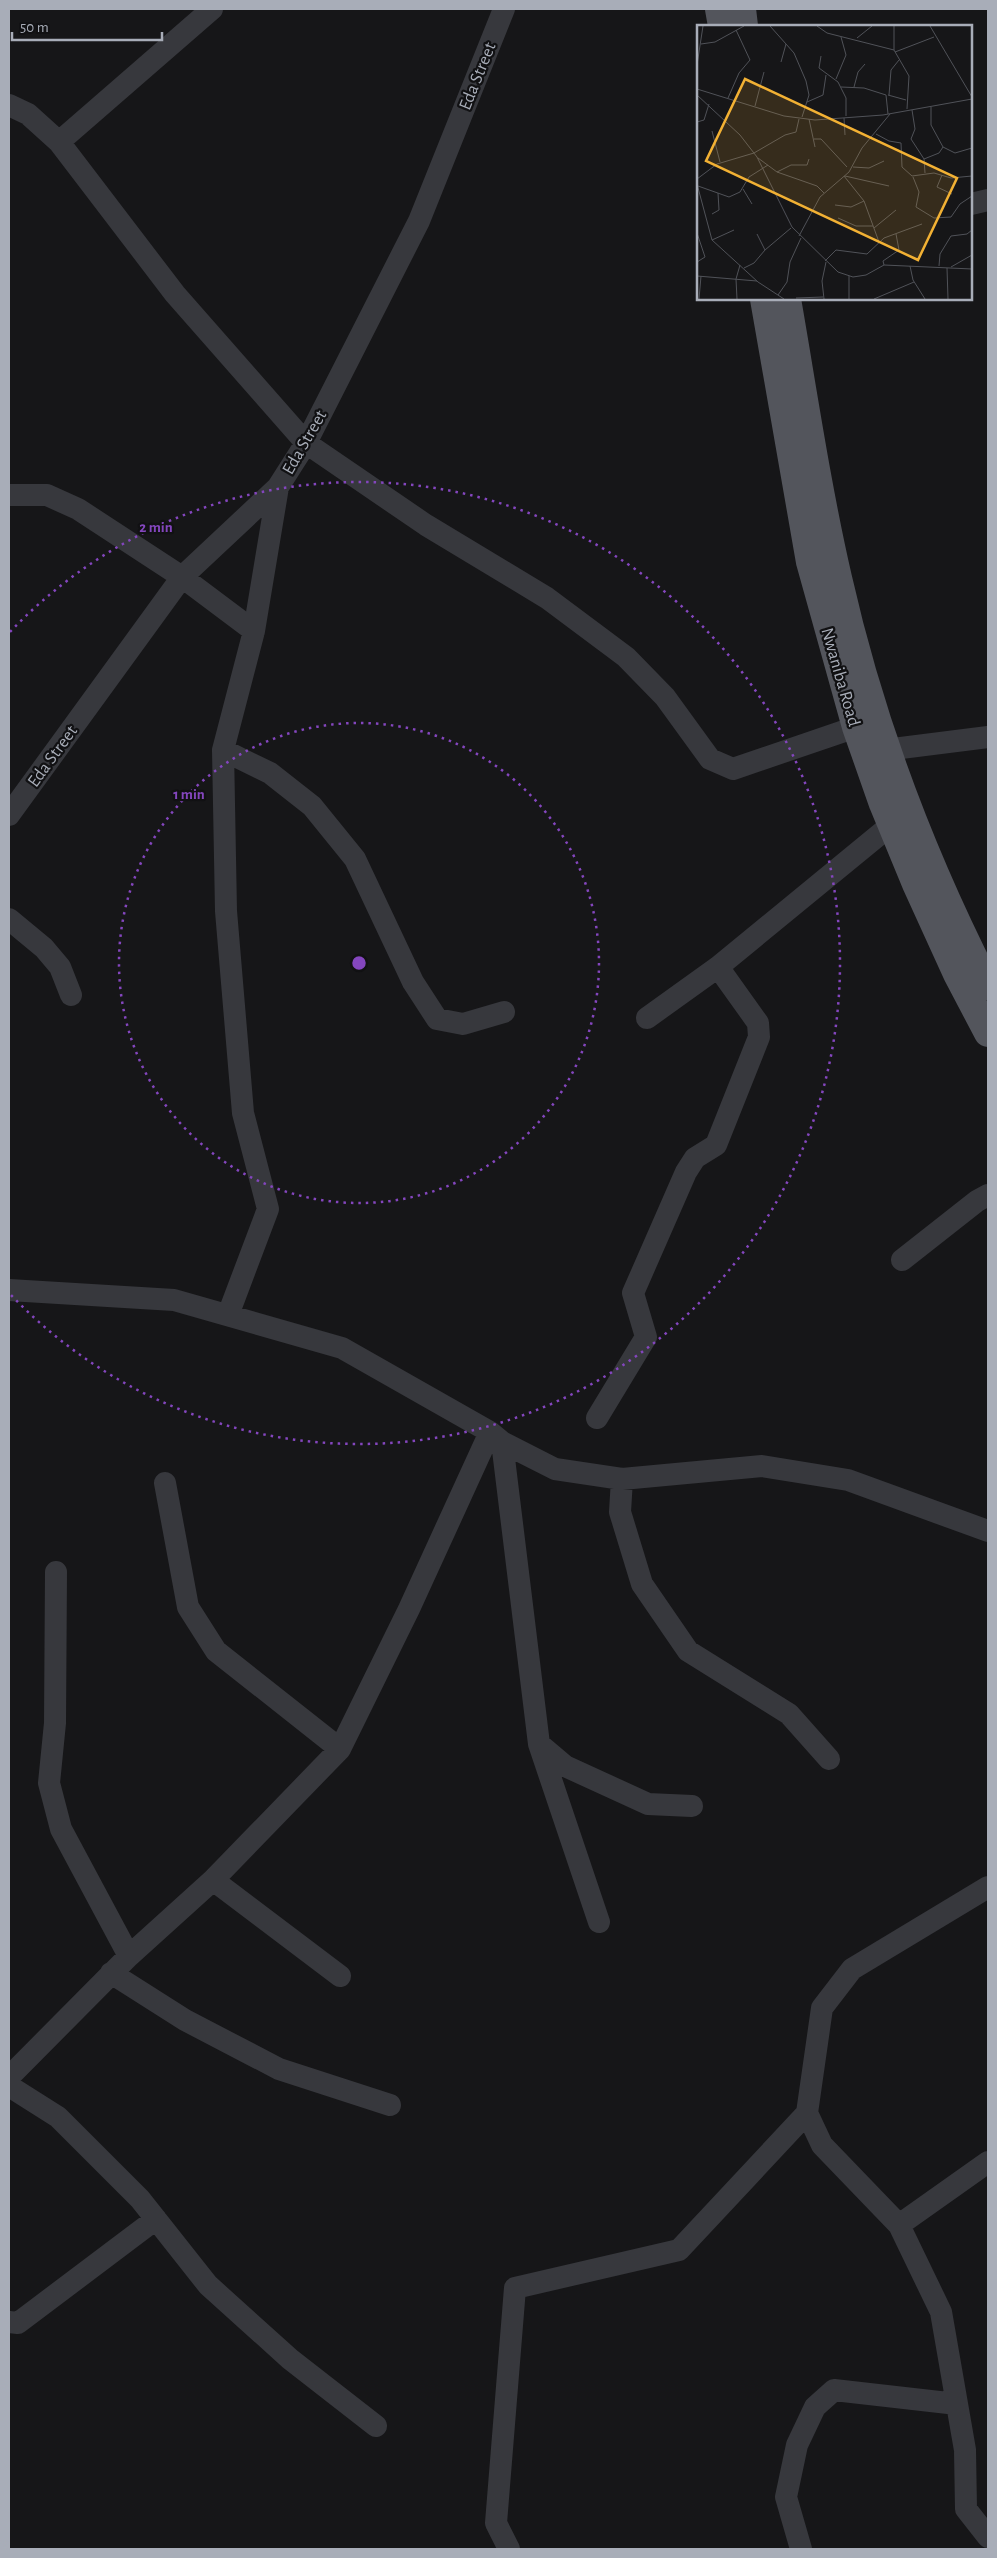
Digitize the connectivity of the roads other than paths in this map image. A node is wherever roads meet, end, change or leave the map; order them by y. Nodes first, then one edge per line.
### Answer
1 (212, 9) edge
2 (504, 9) edge
3 (719, 9) edge
4 (742, 9) edge
5 (722, 25) edge
6 (744, 25) edge
7 (9, 105) edge
8 (59, 142) junction
9 (988, 200) edge
10 (972, 204) edge
11 (764, 300) edge
12 (787, 300) edge
13 (306, 443) junction
14 (278, 487) junction
15 (9, 494) edge
16 (182, 577) junction
17 (254, 631) junction
18 (856, 727) junction
19 (988, 737) edge
20 (223, 750) junction
21 (885, 750) junction
22 (9, 815) edge
23 (891, 825) junction
24 (9, 919) edge
25 (718, 967) junction
26 (988, 986) edge
27 (71, 995) dead end
28 (504, 1012) dead end
29 (647, 1018) dead end
30 (988, 1033) edge
31 (988, 1195) edge
32 (902, 1260) dead end
33 (9, 1290) edge
34 (228, 1315) junction
35 (597, 1418) dead end
36 (496, 1437) junction
37 (622, 1479) junction
38 (165, 1483) dead end
39 (988, 1531) edge
40 (56, 1572) dead end
41 (539, 1744) junction
42 (340, 1749) junction
43 (829, 1759) dead end
44 (692, 1806) dead end
45 (213, 1880) junction
46 (988, 1887) edge
47 (599, 1922) dead end
48 (128, 1956) junction
49 (111, 1973) junction
50 (340, 1976) dead end
51 (9, 2077) edge
52 (9, 2086) edge
53 (390, 2106) dead end
54 (807, 2113) junction
55 (988, 2162) edge
56 (156, 2219) junction
57 (898, 2225) junction
58 (9, 2322) edge
59 (957, 2404) junction
60 (376, 2426) dead end
61 (988, 2537) edge
62 (508, 2549) edge
63 (801, 2549) edge

1 - 8 street
2 - 13 street, Eda Street
3 - 5 main road
4 - 6 main road
7 - 8 street
8 - 13 street
9 - 10 street
11 - 18 main road, Nwaniba Road
12 - 21 main road
13 - 14 street, Eda Street
13 - 18 street
14 - 16 street, Eda Street
14 - 17 street
15 - 16 street
16 - 17 street
16 - 22 street, Eda Street
17 - 20 street
18 - 23 main road, Nwaniba Road
19 - 21 street
20 - 28 street
20 - 34 street
21 - 26 main road
23 - 25 street
23 - 30 main road, Nwaniba Road
24 - 27 street
25 - 29 street
25 - 35 street
31 - 32 street
33 - 34 street
34 - 36 street
36 - 37 street
36 - 41 street
36 - 42 street
37 - 39 street
37 - 43 street
38 - 42 street
40 - 48 street
41 - 44 street
41 - 47 street
42 - 45 street
45 - 48 street
45 - 50 street
46 - 54 street
48 - 49 street
49 - 51 street
49 - 53 street
52 - 56 street
54 - 57 street
54 - 62 street
55 - 57 street
56 - 58 street
56 - 60 street
57 - 59 street
59 - 61 street
59 - 63 street

